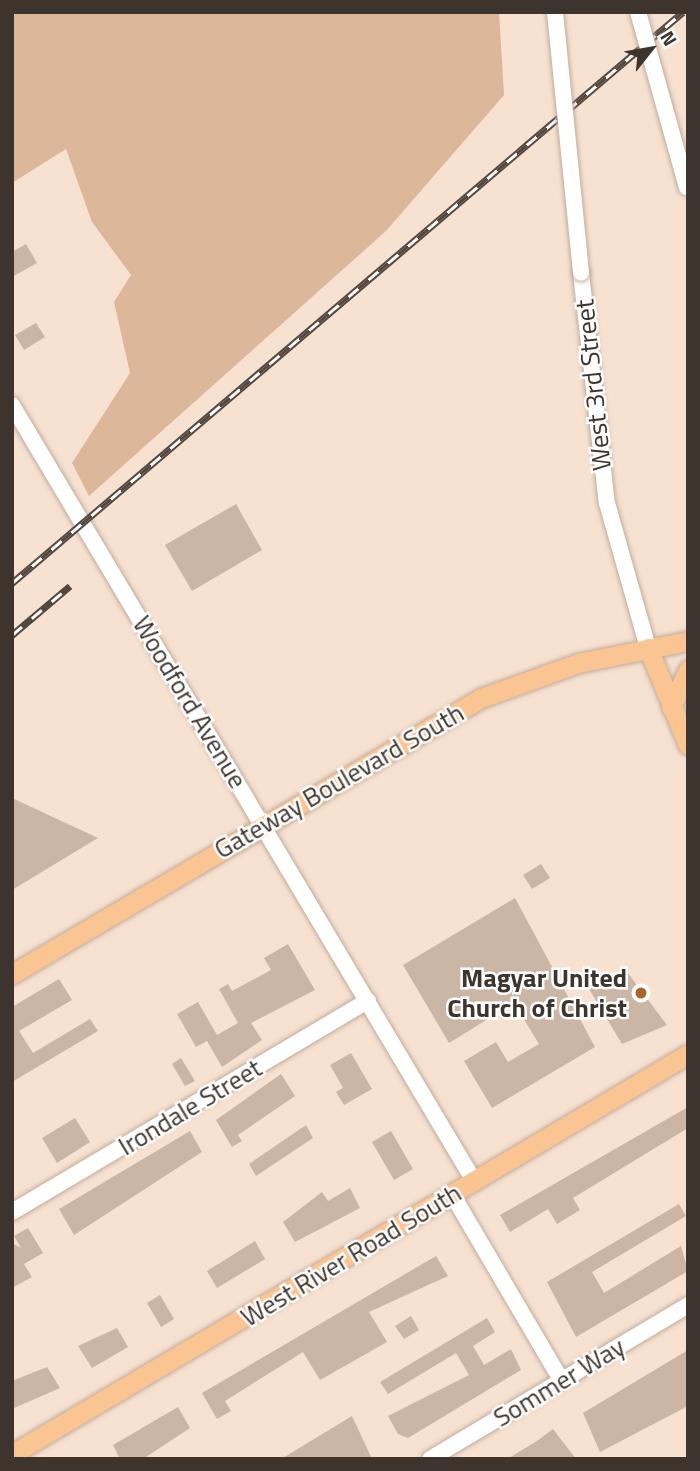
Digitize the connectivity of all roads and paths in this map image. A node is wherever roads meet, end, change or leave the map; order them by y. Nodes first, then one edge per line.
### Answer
1 (555, 12) edge
2 (638, 12) edge
3 (687, 188) edge
4 (12, 405) edge
5 (688, 641) edge
6 (648, 648) junction
7 (688, 670) edge
8 (671, 707) junction
9 (688, 744) edge
10 (263, 824) junction
11 (12, 974) edge
12 (368, 1001) junction
13 (688, 1054) edge
14 (474, 1181) junction
15 (452, 1194) junction
16 (12, 1212) edge
17 (688, 1306) edge
18 (561, 1380) junction
19 (12, 1454) edge
20 (430, 1459) edge

1 - 6 street, West 3rd Street, bridge
2 - 3 street, bridge
4 - 10 street, Woodford Avenue
5 - 6 main road, Gateway Boulevard South
6 - 8 main road, West 3rd Street
6 - 10 main road, Gateway Boulevard South
7 - 8 main road
8 - 9 main road, West 3rd Street
10 - 11 main road, Gateway Boulevard South
10 - 12 street, Woodford Avenue
12 - 14 street, Woodford Avenue
12 - 16 street, Irondale Street
13 - 14 main road, West River Road South
14 - 15 main road, West River Road South
15 - 18 street
15 - 19 main road, West River Road South
17 - 18 street, Sommer Way
18 - 20 street, Sommer Way

